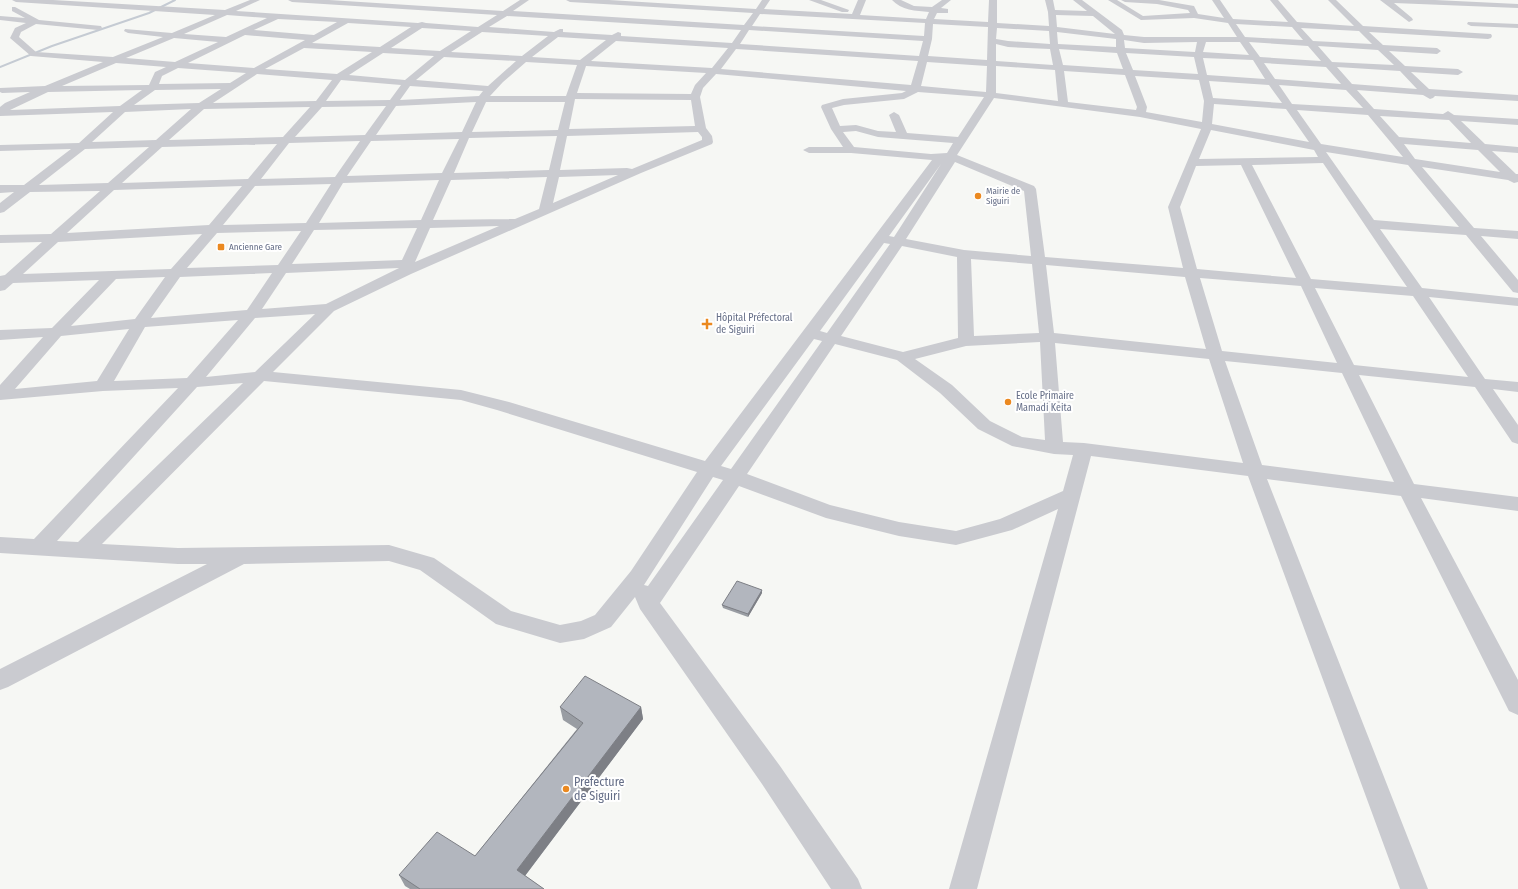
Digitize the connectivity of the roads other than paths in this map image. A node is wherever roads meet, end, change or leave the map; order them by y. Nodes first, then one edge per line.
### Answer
1 (256, 0) edge
2 (292, 0) edge
3 (388, 0) edge
4 (462, 0) edge
5 (525, 0) edge
6 (570, 0) edge
7 (709, 0) edge
8 (766, 0) edge
9 (813, 0) edge
10 (862, 0) edge
11 (896, 0) edge
12 (947, 0) edge
13 (993, 0) edge
14 (1049, 0) edge
15 (1077, 0) edge
16 (1112, 0) edge
17 (1125, 0) edge
18 (1216, 0) edge
19 (1274, 0) edge
20 (1332, 0) edge
21 (1386, 0) edge
22 (1498, 0) edge
23 (39, 1) edge
24 (311, 1) edge
25 (597, 1) edge
26 (1157, 1) edge
27 (1442, 1) edge
28 (652, 3) edge
29 (15, 4) edge
30 (378, 5) junction
31 (1506, 5) junction
32 (1518, 6) edge
33 (701, 8) junction
34 (447, 9) junction
35 (934, 10) junction
36 (956, 11) dead end
37 (1269, 11) dead end
38 (1455, 11) dead end
39 (757, 12) junction
40 (1289, 12) junction
41 (224, 13) junction
42 (505, 13) junction
43 (0, 14) edge
44 (856, 14) junction
45 (1095, 14) junction
46 (1518, 14) edge
47 (816, 15) junction
48 (1332, 15) dead end
49 (1050, 16) junction
50 (1194, 16) junction
51 (1348, 16) junction
52 (276, 17) junction
53 (1364, 17) dead end
54 (0, 18) edge
55 (577, 18) junction
56 (873, 18) junction
57 (1394, 19) dead end
58 (36, 21) junction
59 (345, 21) junction
60 (633, 21) junction
61 (1231, 21) junction
62 (928, 22) junction
63 (993, 25) junction
64 (1295, 25) junction
65 (419, 26) junction
66 (1518, 26) edge
67 (98, 28) dead end
68 (748, 28) junction
69 (1361, 28) junction
70 (1053, 29) junction
71 (18, 30) junction
72 (479, 30) junction
73 (128, 31) dead end
74 (243, 32) junction
75 (6, 33) dead end
76 (173, 35) junction
77 (556, 35) junction
78 (867, 35) junction
79 (678, 36) junction
80 (1119, 37) junction
81 (314, 38) junction
82 (615, 38) junction
83 (928, 39) junction
84 (1243, 39) junction
85 (228, 40) junction
86 (800, 41) junction
87 (992, 43) junction
88 (1310, 43) junction
89 (302, 45) junction
90 (734, 46) junction
91 (1054, 47) junction
92 (1200, 47) junction
93 (1381, 48) junction
94 (380, 50) junction
95 (1121, 51) junction
96 (1437, 51) dead end
97 (442, 54) junction
98 (860, 59) junction
99 (1256, 59) junction
100 (116, 60) junction
101 (523, 60) junction
102 (922, 60) junction
103 (175, 64) junction
104 (582, 64) junction
105 (992, 64) junction
106 (1330, 64) junction
107 (1402, 68) junction
108 (1059, 69) junction
109 (256, 71) junction
110 (714, 72) junction
111 (1458, 72) dead end
112 (1129, 73) junction
113 (776, 77) junction
114 (1203, 77) junction
115 (338, 78) junction
116 (1272, 82) junction
117 (407, 83) junction
118 (231, 86) junction
119 (153, 87) junction
120 (1350, 87) junction
121 (490, 88) junction
122 (915, 89) junction
123 (2, 90) dead end
124 (47, 90) junction
125 (1426, 92) junction
126 (991, 95) junction
127 (695, 97) junction
128 (570, 98) junction
129 (1508, 98) junction
130 (1518, 98) edge
131 (482, 99) junction
132 (1209, 101) junction
133 (392, 103) junction
134 (1062, 103) junction
135 (320, 104) junction
136 (201, 106) junction
137 (1288, 106) junction
138 (1518, 108) edge
139 (122, 109) junction
140 (1371, 112) junction
141 (0, 113) edge
142 (1140, 114) junction
143 (894, 115) dead end
144 (1452, 118) junction
145 (1518, 122) edge
146 (1207, 126) junction
147 (836, 129) junction
148 (701, 130) junction
149 (563, 132) junction
150 (467, 134) junction
151 (903, 135) junction
152 (368, 137) junction
153 (286, 140) junction
154 (961, 140) junction
155 (1396, 140) junction
156 (160, 143) junction
157 (82, 146) junction
158 (1316, 147) junction
159 (1481, 147) junction
160 (0, 148) edge
161 (809, 150) dead end
162 (851, 150) junction
163 (1518, 150) edge
164 (950, 156) junction
165 (1325, 160) junction
166 (1245, 162) junction
167 (1412, 162) junction
168 (1192, 163) junction
169 (637, 171) junction
170 (552, 174) junction
171 (448, 176) junction
172 (339, 179) junction
173 (1516, 180) edge
174 (253, 182) junction
175 (111, 187) junction
176 (25, 188) junction
177 (0, 189) edge
178 (0, 209) edge
179 (545, 211) junction
180 (520, 222) junction
181 (426, 224) junction
182 (1371, 224) junction
183 (310, 227) junction
184 (213, 229) junction
185 (1470, 230) junction
186 (1518, 236) edge
187 (55, 238) junction
188 (0, 239) edge
189 (880, 239) junction
190 (898, 242) junction
191 (964, 254) junction
192 (1039, 259) junction
193 (407, 268) junction
194 (281, 269) junction
195 (176, 272) junction
196 (1191, 273) junction
197 (112, 275) junction
198 (2, 280) edge
199 (1306, 283) junction
200 (1518, 289) edge
201 (1417, 292) junction
202 (1518, 302) edge
203 (329, 308) junction
204 (252, 314) junction
205 (140, 323) junction
206 (56, 332) junction
207 (810, 333) junction
208 (0, 335) edge
209 (1047, 337) junction
210 (831, 338) junction
211 (966, 341) junction
212 (1215, 354) junction
213 (903, 357) junction
214 (1349, 370) junction
215 (261, 376) junction
216 (192, 383) junction
217 (1480, 383) junction
218 (103, 386) junction
219 (1518, 387) edge
220 (0, 395) edge
221 (1518, 438) edge
222 (1054, 448) junction
223 (1084, 449) junction
224 (708, 469) junction
225 (1255, 471) junction
226 (734, 477) junction
227 (1408, 491) junction
228 (1072, 495) junction
229 (1518, 504) edge
230 (0, 545) edge
231 (39, 547) junction
232 (83, 550) junction
233 (242, 556) junction
234 (638, 577) junction
235 (648, 603) junction
236 (0, 680) edge
237 (1512, 681) edge
238 (1518, 704) edge
239 (848, 889) edge
240 (963, 889) edge
241 (1414, 889) edge

1 - 41 street
2 - 24 street
3 - 30 street
4 - 34 street
5 - 42 street
6 - 25 street
7 - 33 street
8 - 39 street
9 - 44 street
10 - 44 street
11 - 35 street
12 - 35 street
13 - 63 street
14 - 49 street
15 - 45 street
16 - 50 street
17 - 26 street
18 - 61 street
19 - 40 street
20 - 51 street
21 - 27 street
21 - 57 street
22 - 31 street
23 - 29 street
23 - 41 street
24 - 30 street
24 - 52 street
25 - 28 street
25 - 55 street
26 - 50 street
27 - 31 street
27 - 38 street
28 - 33 street
28 - 60 street
29 - 43 street
29 - 58 street
30 - 34 street
30 - 59 street
31 - 32 street
31 - 46 street
33 - 39 street
33 - 79 street
34 - 42 street
34 - 65 street
35 - 36 street
35 - 62 street
37 - 40 street
39 - 47 street
39 - 68 street
40 - 64 street
41 - 52 street
41 - 76 street
42 - 55 street
42 - 72 street
44 - 47 street
44 - 56 street
45 - 49 street
45 - 80 street
47 - 86 street
48 - 51 street
49 - 70 street
50 - 61 street
51 - 53 street
51 - 69 street
52 - 59 street
52 - 74 street
54 - 58 street
55 - 60 street
55 - 77 street
56 - 62 street
56 - 78 street
58 - 67 street
58 - 71 street
59 - 65 street
59 - 81 street
60 - 79 street
60 - 82 street
61 - 64 street
61 - 84 street
62 - 63 street
62 - 83 street
63 - 70 street
63 - 87 street
64 - 69 street
64 - 88 street
65 - 72 street
65 - 94 street
66 - 69 street
68 - 79 street
68 - 86 street
68 - 90 street
69 - 93 street
70 - 80 street
70 - 91 street
71 - 75 street
71 - 100 street
72 - 77 street
72 - 97 street
73 - 76 street
74 - 81 street
74 - 85 street
76 - 85 street
76 - 100 street
77 - 82 street
77 - 101 street
78 - 83 street
78 - 86 street
78 - 98 street
79 - 82 street
79 - 90 street
80 - 92 street
80 - 95 street
81 - 89 street
82 - 104 street
83 - 102 street
84 - 88 street
84 - 92 street
84 - 99 street
85 - 103 street
86 - 90 street
86 - 98 street
86 - 113 street
87 - 91 street
87 - 105 street
88 - 93 street
88 - 106 street
89 - 94 street
89 - 109 street
90 - 110 street
91 - 95 street
91 - 108 street
92 - 95 street
92 - 99 street
92 - 114 street
93 - 96 street
93 - 107 street
94 - 97 street
94 - 115 street
95 - 112 street
97 - 101 street
97 - 117 street
98 - 102 street
99 - 106 street
99 - 116 street
100 - 103 street
100 - 124 street
101 - 104 street
101 - 121 street
102 - 105 street
102 - 122 street
103 - 109 street
103 - 119 street
104 - 110 street
104 - 128 street
105 - 108 street
105 - 126 street
106 - 107 street
106 - 120 street
107 - 111 street
107 - 125 street
108 - 112 street
108 - 134 street
109 - 115 street
109 - 118 street
110 - 113 street
110 - 127 street
112 - 114 street
112 - 142 street
113 - 122 street
114 - 116 street
114 - 132 street
115 - 117 street
115 - 135 street
116 - 120 street
116 - 137 street
117 - 121 street
117 - 133 street
118 - 119 street
118 - 136 street
119 - 124 street
119 - 139 street
120 - 125 street
120 - 140 street
121 - 131 street
122 - 126 street
122 - 147 street
123 - 124 street
124 - 141 street
125 - 129 street
125 - 144 street
126 - 134 street
126 - 154 street
127 - 128 street
127 - 148 street
128 - 131 street
128 - 149 street
129 - 130 street
129 - 138 street
131 - 133 street
131 - 150 street
132 - 137 street
132 - 146 street
133 - 135 street
133 - 152 street
134 - 142 street
135 - 136 street
135 - 153 street
136 - 139 street
136 - 156 street
137 - 140 street
137 - 158 street
139 - 141 street
139 - 157 street
140 - 144 street
140 - 155 street
142 - 146 street
143 - 151 street
144 - 145 street
144 - 159 street
146 - 158 street
146 - 168 street
147 - 151 street
147 - 162 street
148 - 149 street
148 - 169 street
149 - 150 street
149 - 170 street
150 - 152 street
150 - 171 street
151 - 154 street
152 - 153 street
152 - 172 street
153 - 156 street
153 - 174 street
154 - 164 street
155 - 159 street
155 - 167 street
156 - 157 street
156 - 175 street
157 - 160 street
157 - 176 street
158 - 165 street
158 - 167 street
159 - 163 street
159 - 173 street
161 - 162 street
162 - 164 street
164 - 189 street
164 - 190 street
164 - 192 street
165 - 166 street
165 - 182 street
166 - 168 street
166 - 199 street
167 - 173 street
167 - 185 street
168 - 196 street
169 - 170 street
169 - 179 street
170 - 171 street
170 - 179 street
171 - 172 street
171 - 181 street
172 - 174 street
172 - 183 street
174 - 175 street
174 - 184 street
175 - 176 street
175 - 187 street
176 - 177 street
176 - 178 street
179 - 180 street
180 - 181 street
180 - 193 street
181 - 183 street
181 - 193 street
182 - 185 street
182 - 201 street
183 - 184 street
183 - 194 street
184 - 187 street
184 - 195 street
185 - 186 street
185 - 200 street
187 - 188 street
187 - 198 street
189 - 190 street
189 - 207 street
190 - 191 street
190 - 210 street
191 - 192 street
191 - 211 street
192 - 196 street
192 - 209 street
193 - 194 street
193 - 203 street
194 - 195 street
194 - 204 street
195 - 197 street
195 - 205 street
196 - 199 street
196 - 212 street
197 - 198 street
197 - 206 street
199 - 201 street
199 - 214 street
201 - 202 street
201 - 217 street
203 - 204 street
203 - 215 street
204 - 205 street
204 - 216 street
205 - 206 street
205 - 218 street
206 - 208 street
206 - 220 street
207 - 210 street
207 - 224 street
209 - 211 street
209 - 212 street
209 - 222 street
210 - 213 street
210 - 226 street
211 - 213 street
212 - 214 street
212 - 225 street
213 - 222 street
214 - 217 street
214 - 227 street
215 - 216 street
215 - 224 street
215 - 232 street
216 - 218 street
216 - 231 street
217 - 219 street
217 - 221 street
218 - 220 street
222 - 223 street
223 - 225 street
223 - 228 street
224 - 226 street
224 - 234 street
225 - 227 street
225 - 241 street
226 - 228 street
226 - 235 street
227 - 229 street
227 - 237 street
228 - 240 street
230 - 231 street
231 - 232 street
232 - 233 street
233 - 234 street
233 - 236 street
234 - 235 street
235 - 239 street
237 - 238 street

